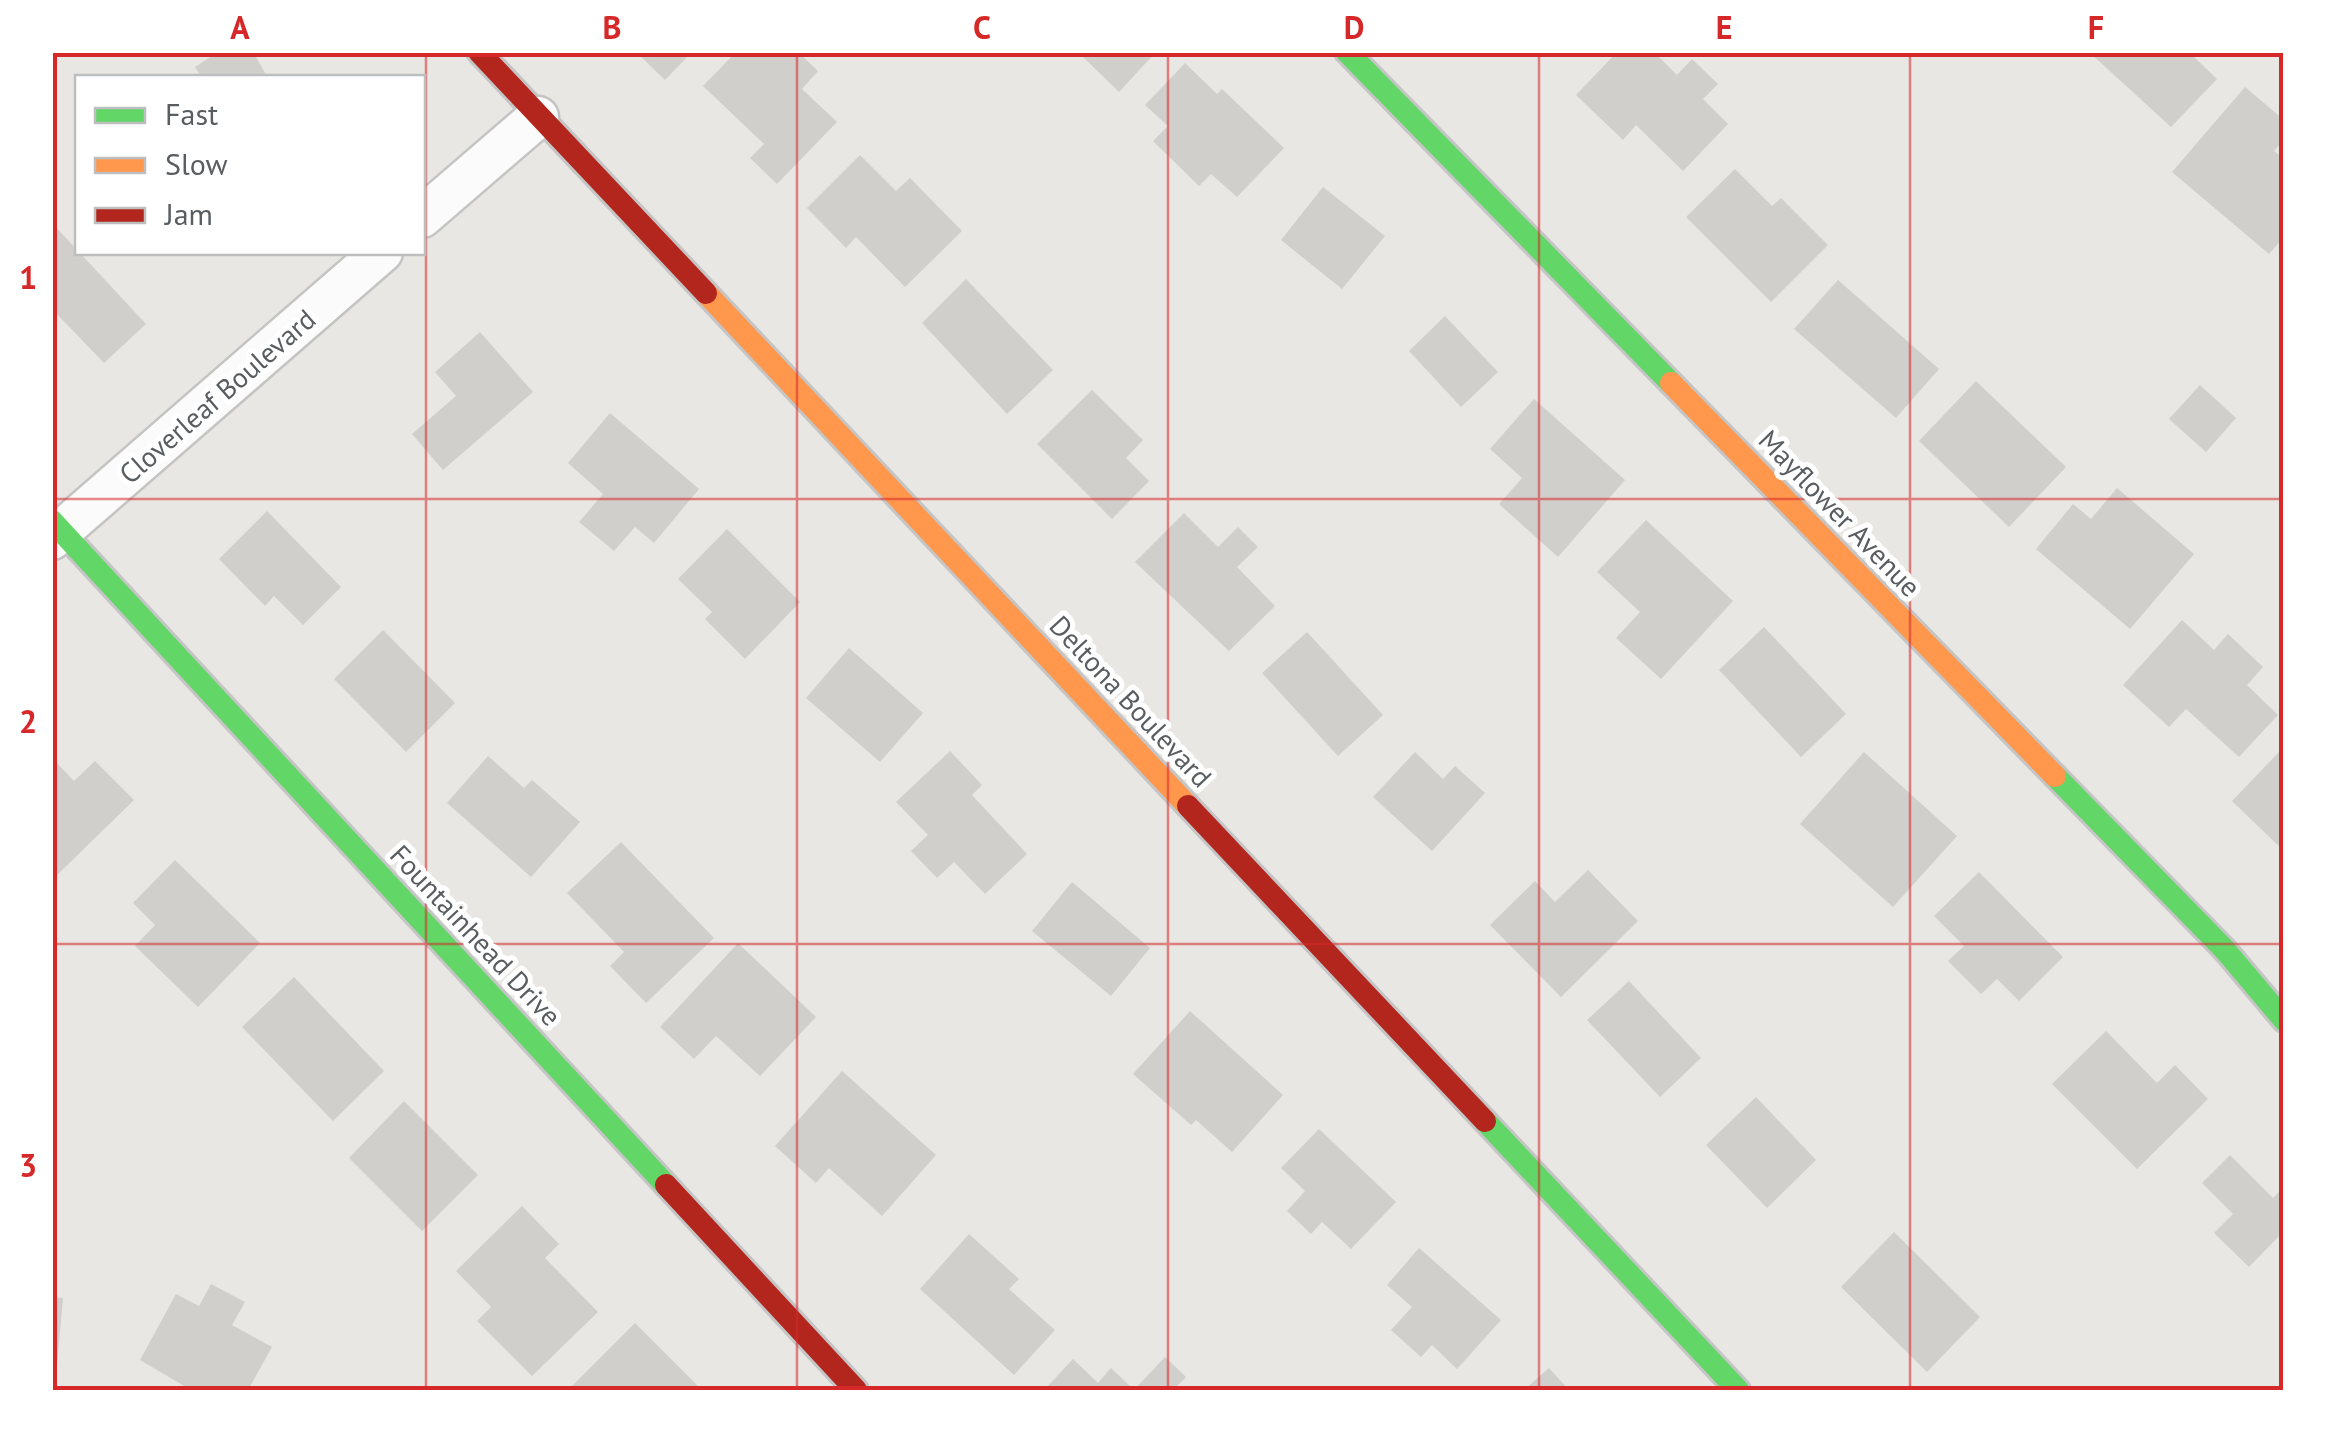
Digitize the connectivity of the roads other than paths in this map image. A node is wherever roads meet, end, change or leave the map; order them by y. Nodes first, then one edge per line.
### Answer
1 (479, 52) edge
2 (1347, 52) edge
3 (538, 117) junction
4 (425, 214) edge
5 (378, 255) edge
6 (56, 530) edge
7 (2284, 1020) edge
8 (856, 1390) edge
9 (1738, 1390) edge

1 - 3 street, Deltona Boulevard
2 - 7 street, Mayflower Avenue
3 - 4 street
3 - 9 street, Deltona Boulevard
5 - 6 street, Cloverleaf Boulevard
6 - 8 street, Fountainhead Drive

